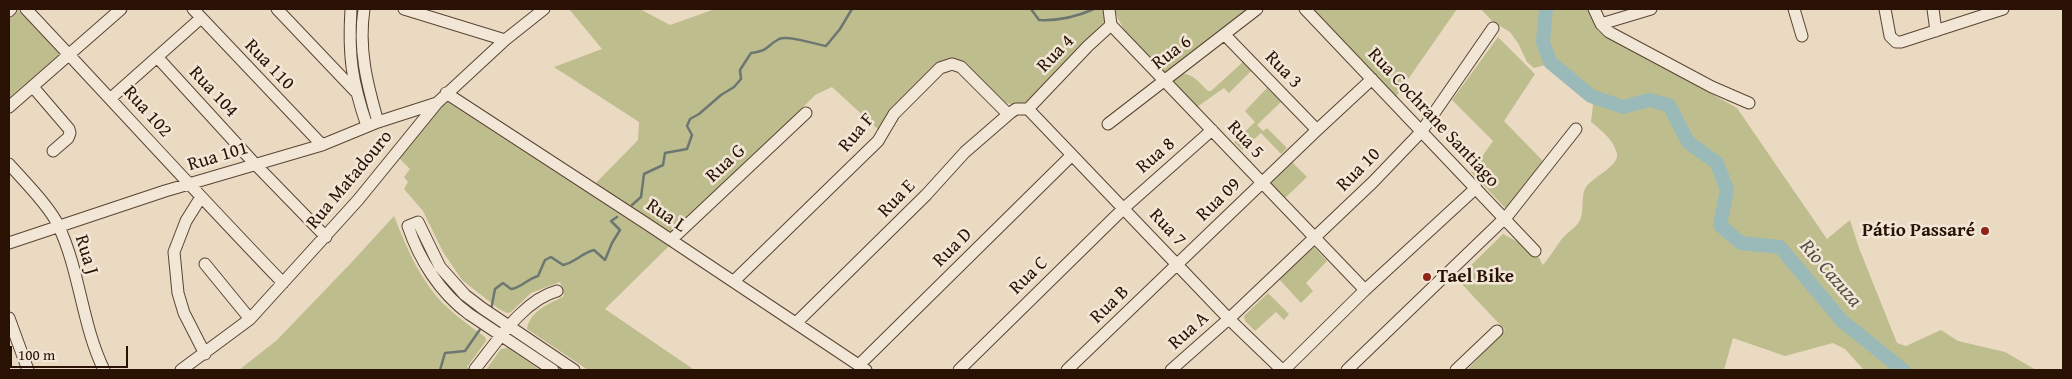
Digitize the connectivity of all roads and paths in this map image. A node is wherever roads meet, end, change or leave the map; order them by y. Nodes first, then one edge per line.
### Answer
1 (26, 9) edge
2 (193, 9) edge
3 (277, 9) edge
4 (351, 9) edge
5 (364, 9) edge
6 (404, 9) edge
7 (544, 9) edge
8 (1109, 9) edge
9 (1257, 9) edge
10 (1305, 9) edge
11 (1594, 9) edge
12 (1651, 9) edge
13 (1794, 9) edge
14 (1885, 9) edge
15 (1933, 9) edge
16 (2003, 9) edge
17 (115, 11) edge
18 (1976, 13) edge
19 (201, 18) junction
20 (1601, 24) junction
21 (1111, 25) junction
22 (1493, 28) dead end
23 (1936, 31) junction
24 (1225, 35) junction
25 (1802, 36) dead end
26 (505, 40) junction
27 (70, 55) junction
28 (158, 58) junction
29 (1372, 79) junction
30 (1164, 80) junction
31 (33, 87) junction
32 (355, 91) junction
33 (446, 93) junction
34 (111, 98) junction
35 (437, 103) junction
36 (1749, 103) dead end
37 (9, 107) edge
38 (1028, 109) junction
39 (806, 113) dead end
40 (1008, 114) junction
41 (372, 124) junction
42 (1108, 124) dead end
43 (1576, 129) dead end
44 (1212, 130) junction
45 (1317, 130) junction
46 (1421, 132) junction
47 (322, 144) junction
48 (53, 152) dead end
49 (1072, 155) junction
50 (9, 164) edge
51 (255, 164) junction
52 (1262, 183) junction
53 (188, 184) junction
54 (1476, 188) junction
55 (200, 197) junction
56 (1124, 208) junction
57 (1505, 219) junction
58 (59, 226) junction
59 (326, 237) junction
60 (1315, 238) junction
61 (671, 240) junction
62 (9, 243) edge
63 (1535, 251) dead end
64 (205, 264) dead end
65 (1177, 264) junction
66 (734, 282) junction
67 (283, 283) junction
68 (1366, 290) junction
69 (557, 291) dead end
70 (478, 313) junction
71 (9, 318) edge
72 (250, 319) junction
73 (1229, 319) junction
74 (796, 323) junction
75 (1497, 331) dead end
76 (506, 332) junction
77 (205, 354) junction
78 (862, 368) edge
79 (476, 369) dead end
80 (28, 370) edge
81 (104, 370) edge
82 (181, 370) edge
83 (554, 370) edge
84 (574, 370) edge
85 (959, 370) edge
86 (1067, 370) edge
87 (1172, 370) edge
88 (1283, 370) edge
89 (1347, 370) edge
90 (1456, 370) edge

1 - 27 street, Rua 102
2 - 19 street, Rua 110
3 - 32 street
4 - 32 street
5 - 41 street
6 - 26 street
7 - 26 street, Rua Matadouro
8 - 21 street
9 - 24 street, Rua 6
10 - 29 street, Rua Cochrane Santiago
11 - 20 street
12 - 20 street
13 - 25 street
14 - 23 street
15 - 23 street
16 - 18 street
17 - 27 street
18 - 23 street
19 - 28 street
19 - 47 street, Rua 110
20 - 36 street
21 - 30 street, Rua 5
21 - 38 street, Rua 4
22 - 46 street, Rua 10
24 - 30 street, Rua 6
24 - 45 street, Rua 3
26 - 33 street, Rua Matadouro
27 - 31 street
27 - 34 street, Rua 102
28 - 34 street
28 - 51 street, Rua 104
29 - 45 street, Rua 09
29 - 46 street, Rua Cochrane Santiago
30 - 42 street, Rua 6
30 - 44 street, Rua 5
31 - 37 street
31 - 48 street
32 - 41 street
33 - 35 street, Rua Matadouro
33 - 61 street, Rua L
34 - 53 street, Rua 102
35 - 41 street, Rua 101
35 - 59 street, Rua Matadouro
38 - 40 street, Rua E
38 - 49 street, Rua 7
39 - 61 street, Rua G
40 - 66 street, Rua F
40 - 74 street, Rua E
41 - 47 street, Rua 101
43 - 57 street
44 - 52 street, Rua 5
44 - 56 street, Rua 8
45 - 52 street, Rua 09
46 - 54 street, Rua Cochrane Santiago
46 - 60 street, Rua 10
47 - 51 street, Rua 101
49 - 56 street, Rua 7
49 - 78 street, Rua D
50 - 58 street, Rua J
51 - 53 street, Rua 101
51 - 59 street, Rua 104
52 - 60 street, Rua 5
52 - 65 street, Rua 09
53 - 55 street, Rua 102
53 - 58 street, Rua 101
54 - 57 street, Rua Cochrane Santiago
54 - 68 street
55 - 67 street, Rua 102
55 - 77 street
56 - 65 street, Rua 7
56 - 85 street, Rua C
57 - 63 street, Rua Cochrane Santiago
57 - 89 street
58 - 62 street, Rua 101
58 - 81 street, Rua J
59 - 67 street, Rua Matadouro
60 - 68 street, Rua 5
60 - 73 street, Rua 10
61 - 66 street, Rua L
64 - 72 street
65 - 73 street, Rua 7
65 - 86 street, Rua B
66 - 74 street, Rua L
67 - 72 street, Rua Matadouro
68 - 88 street
69 - 76 street
70 - 70 street
70 - 76 street
71 - 80 street
72 - 77 street, Rua Matadouro
73 - 87 street, Rua A
73 - 88 street, Rua 7
74 - 78 street, Rua L
75 - 90 street
76 - 79 street
76 - 83 street
76 - 84 street
77 - 82 street, Rua Matadouro

